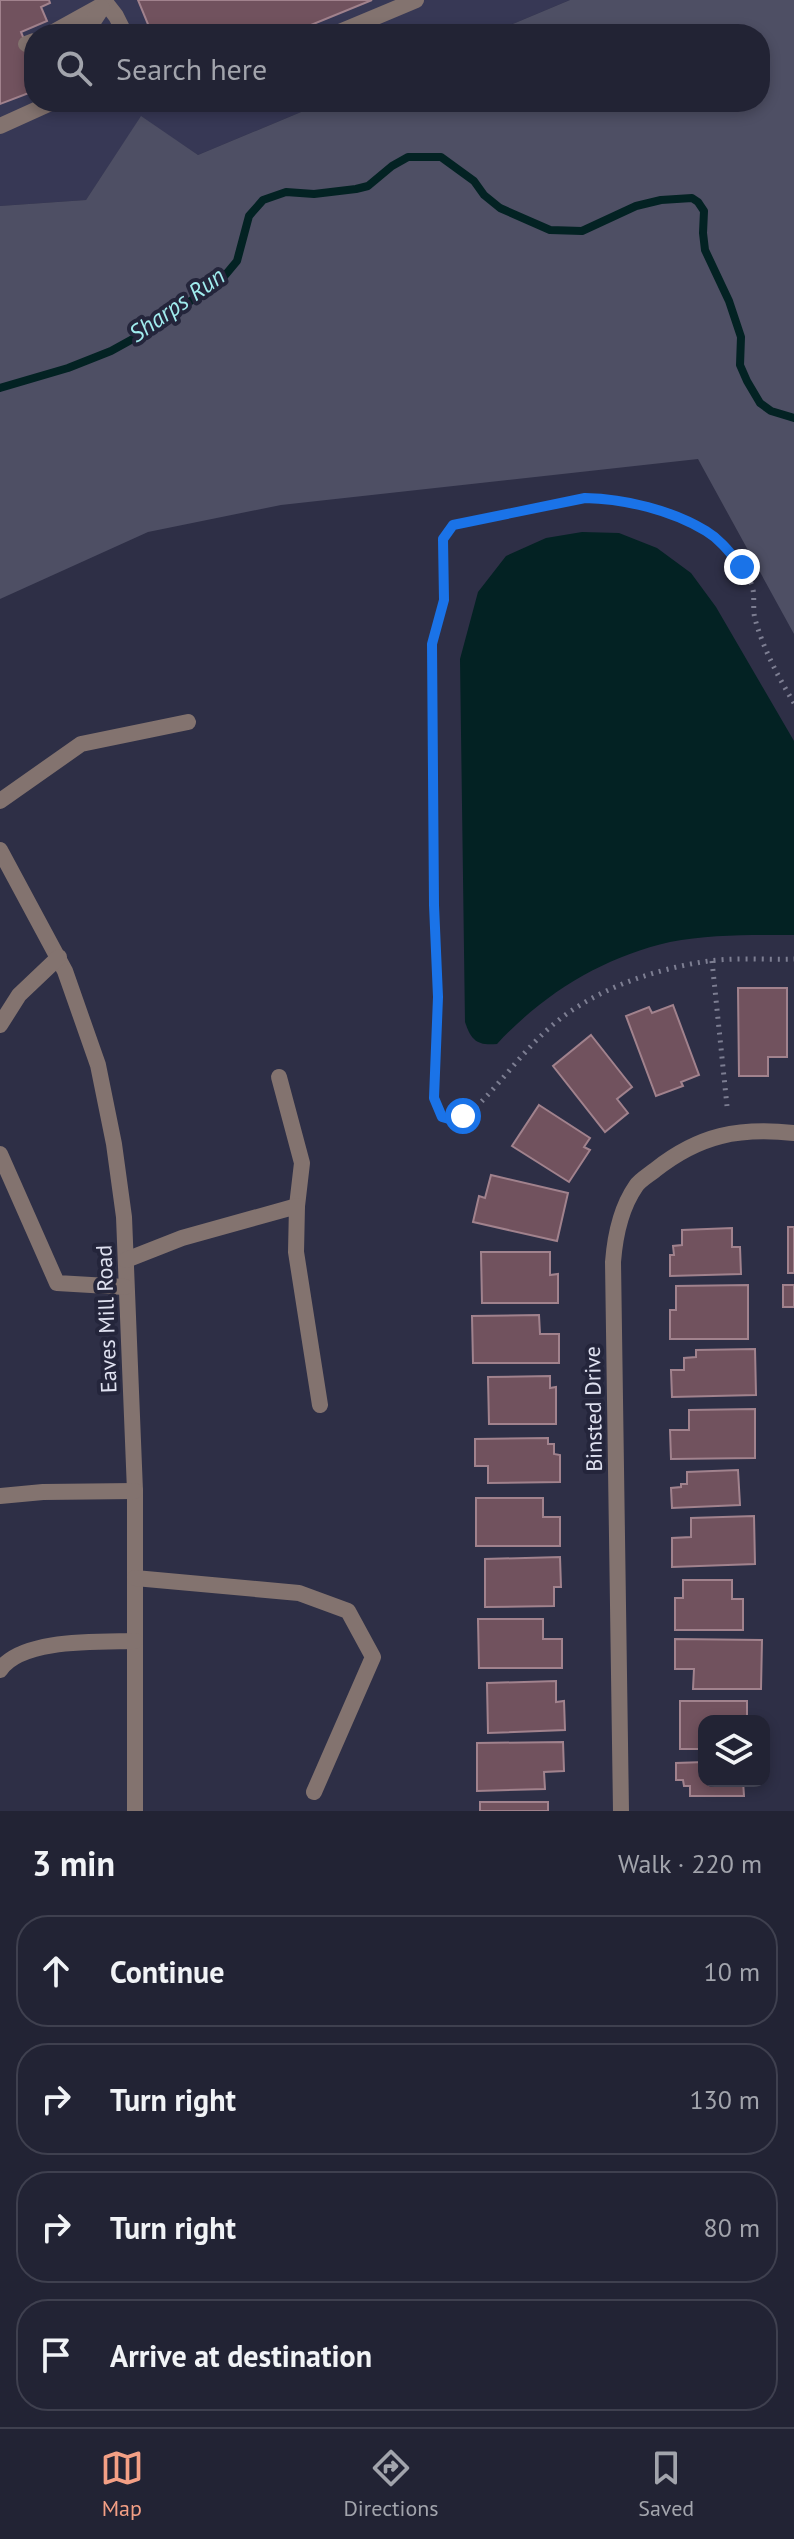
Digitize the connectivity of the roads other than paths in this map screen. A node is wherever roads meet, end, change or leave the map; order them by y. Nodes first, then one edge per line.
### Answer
1 (416, 0) edge
2 (105, 2) edge
3 (67, 24) edge
4 (76, 24) edge
5 (85, 24) edge
6 (93, 24) edge
7 (119, 24) edge
8 (359, 24) edge
9 (24, 107) edge
10 (31, 112) edge
11 (0, 117) edge
12 (0, 126) edge
13 (188, 722) dead end
14 (0, 801) edge
15 (0, 850) edge
16 (59, 957) junction
17 (0, 1025) edge
18 (279, 1077) dead end
19 (794, 1133) edge
20 (0, 1154) edge
21 (297, 1206) junction
22 (126, 1260) junction
23 (125, 1287) junction
24 (320, 1405) dead end
25 (135, 1491) junction
26 (0, 1496) edge
27 (135, 1578) junction
28 (135, 1641) junction
29 (2, 1664) edge
30 (314, 1792) dead end
31 (135, 1811) edge
32 (621, 1811) edge

1 - 8 street
2 - 3 street
2 - 4 street
2 - 5 street
2 - 6 street
2 - 7 street
9 - 11 street
10 - 12 street
13 - 14 street
15 - 16 street, Eaves Mill Road
16 - 17 street
16 - 22 street, Eaves Mill Road
18 - 21 street
19 - 32 street, Binsted Drive
20 - 23 street
21 - 22 street
21 - 24 street
22 - 23 street, Eaves Mill Road
23 - 25 street, Eaves Mill Road
25 - 26 street
25 - 27 street, Eaves Mill Road
27 - 28 street, Eaves Mill Road
27 - 30 street
28 - 29 street
28 - 31 street, Eaves Mill Road

